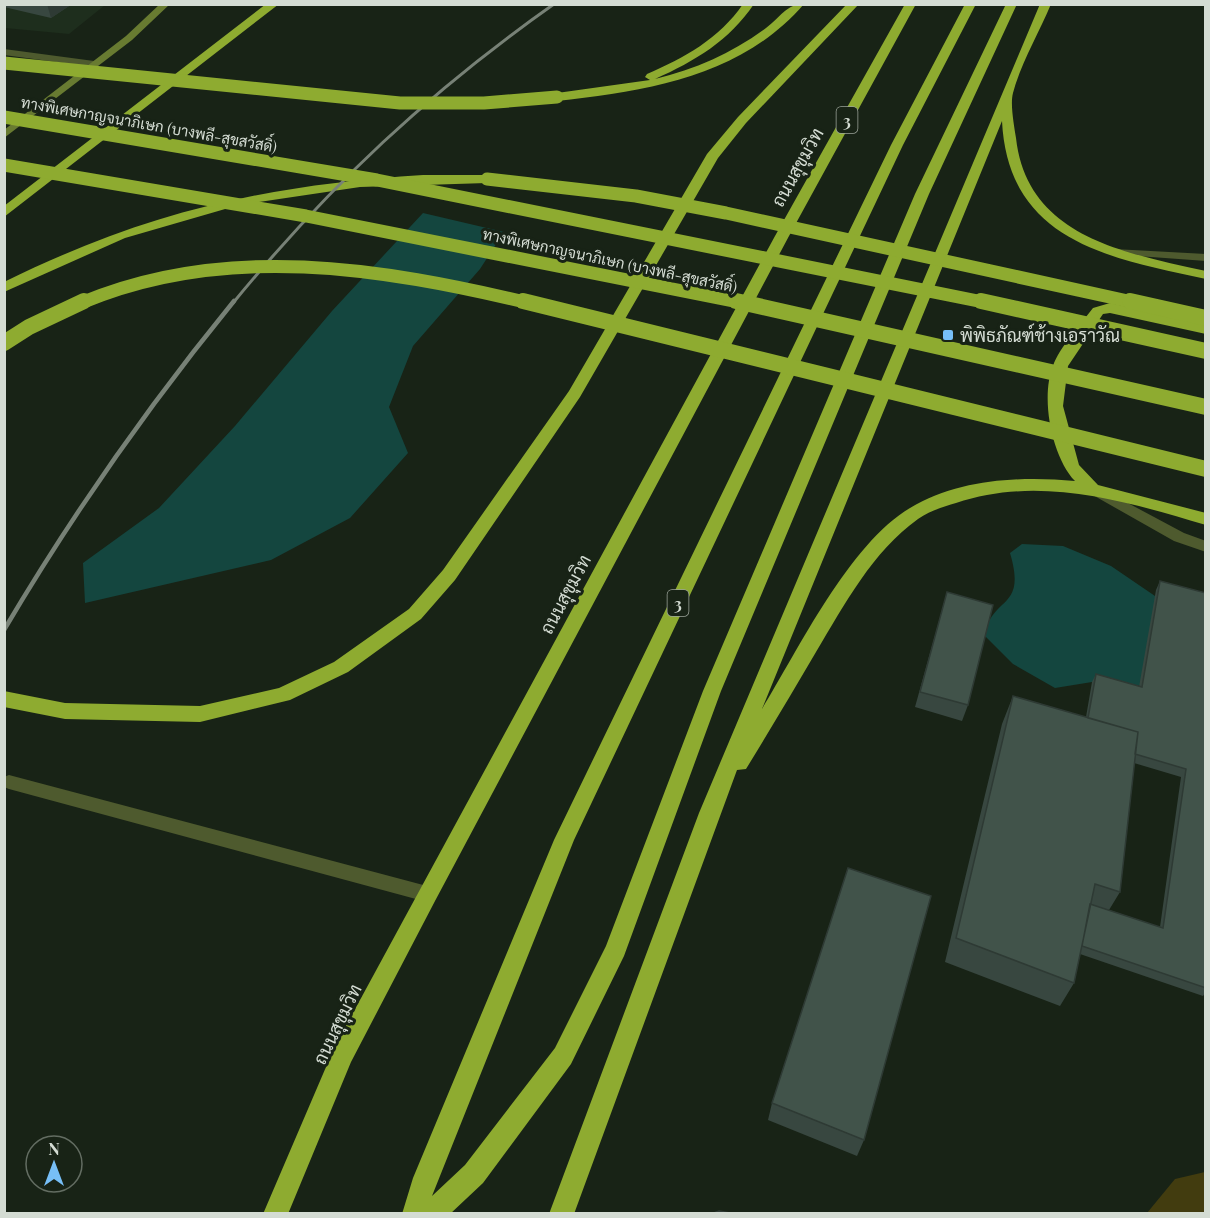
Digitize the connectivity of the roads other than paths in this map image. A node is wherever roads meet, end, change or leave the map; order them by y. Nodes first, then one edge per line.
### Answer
1 (166, 4) edge
2 (274, 4) edge
3 (749, 4) edge
4 (799, 4) edge
5 (854, 4) edge
6 (911, 4) edge
7 (971, 4) edge
8 (1012, 4) edge
9 (1046, 4) edge
10 (4, 52) edge
11 (4, 63) edge
12 (94, 64) junction
13 (619, 91) junction
14 (1007, 93) junction
15 (4, 117) edge
16 (4, 135) edge
17 (4, 165) edge
18 (4, 213) edge
19 (1105, 251) junction
20 (1206, 258) edge
21 (1206, 275) edge
22 (4, 288) edge
23 (1206, 318) edge
24 (1206, 328) edge
25 (4, 343) edge
26 (1206, 351) edge
27 (1206, 407) edge
28 (1206, 469) edge
29 (1092, 489) junction
30 (1206, 519) edge
31 (1206, 547) edge
32 (4, 699) edge
33 (9, 782) dead end
34 (709, 813) junction
35 (427, 894) junction
36 (275, 1214) edge
37 (414, 1214) edge
38 (431, 1214) edge
39 (561, 1214) edge

1 - 12 main road
2 - 18 highway
3 - 13 highway
4 - 13 highway
5 - 32 highway
6 - 35 highway, ถนนสุขุมวิท / 3
7 - 37 highway, 3
8 - 38 highway, bridge
9 - 14 highway
10 - 12 street
11 - 13 highway, bridge
12 - 16 main road
14 - 19 highway
14 - 34 highway
15 - 26 highway, ทางพิเศษกาญจนาภิเษก (บางพลี-สุขสวัสดิ์), bridge
17 - 27 highway, ทางพิเศษกาญจนาภิเษก (บางพลี-สุขสวัสดิ์), bridge
19 - 20 street
19 - 21 highway
22 - 23 highway, bridge
24 - 29 highway
25 - 28 highway, bridge
29 - 30 highway
29 - 31 street
29 - 34 highway
33 - 35 street
34 - 39 highway
35 - 36 highway, ถนนสุขุมวิท / 3

